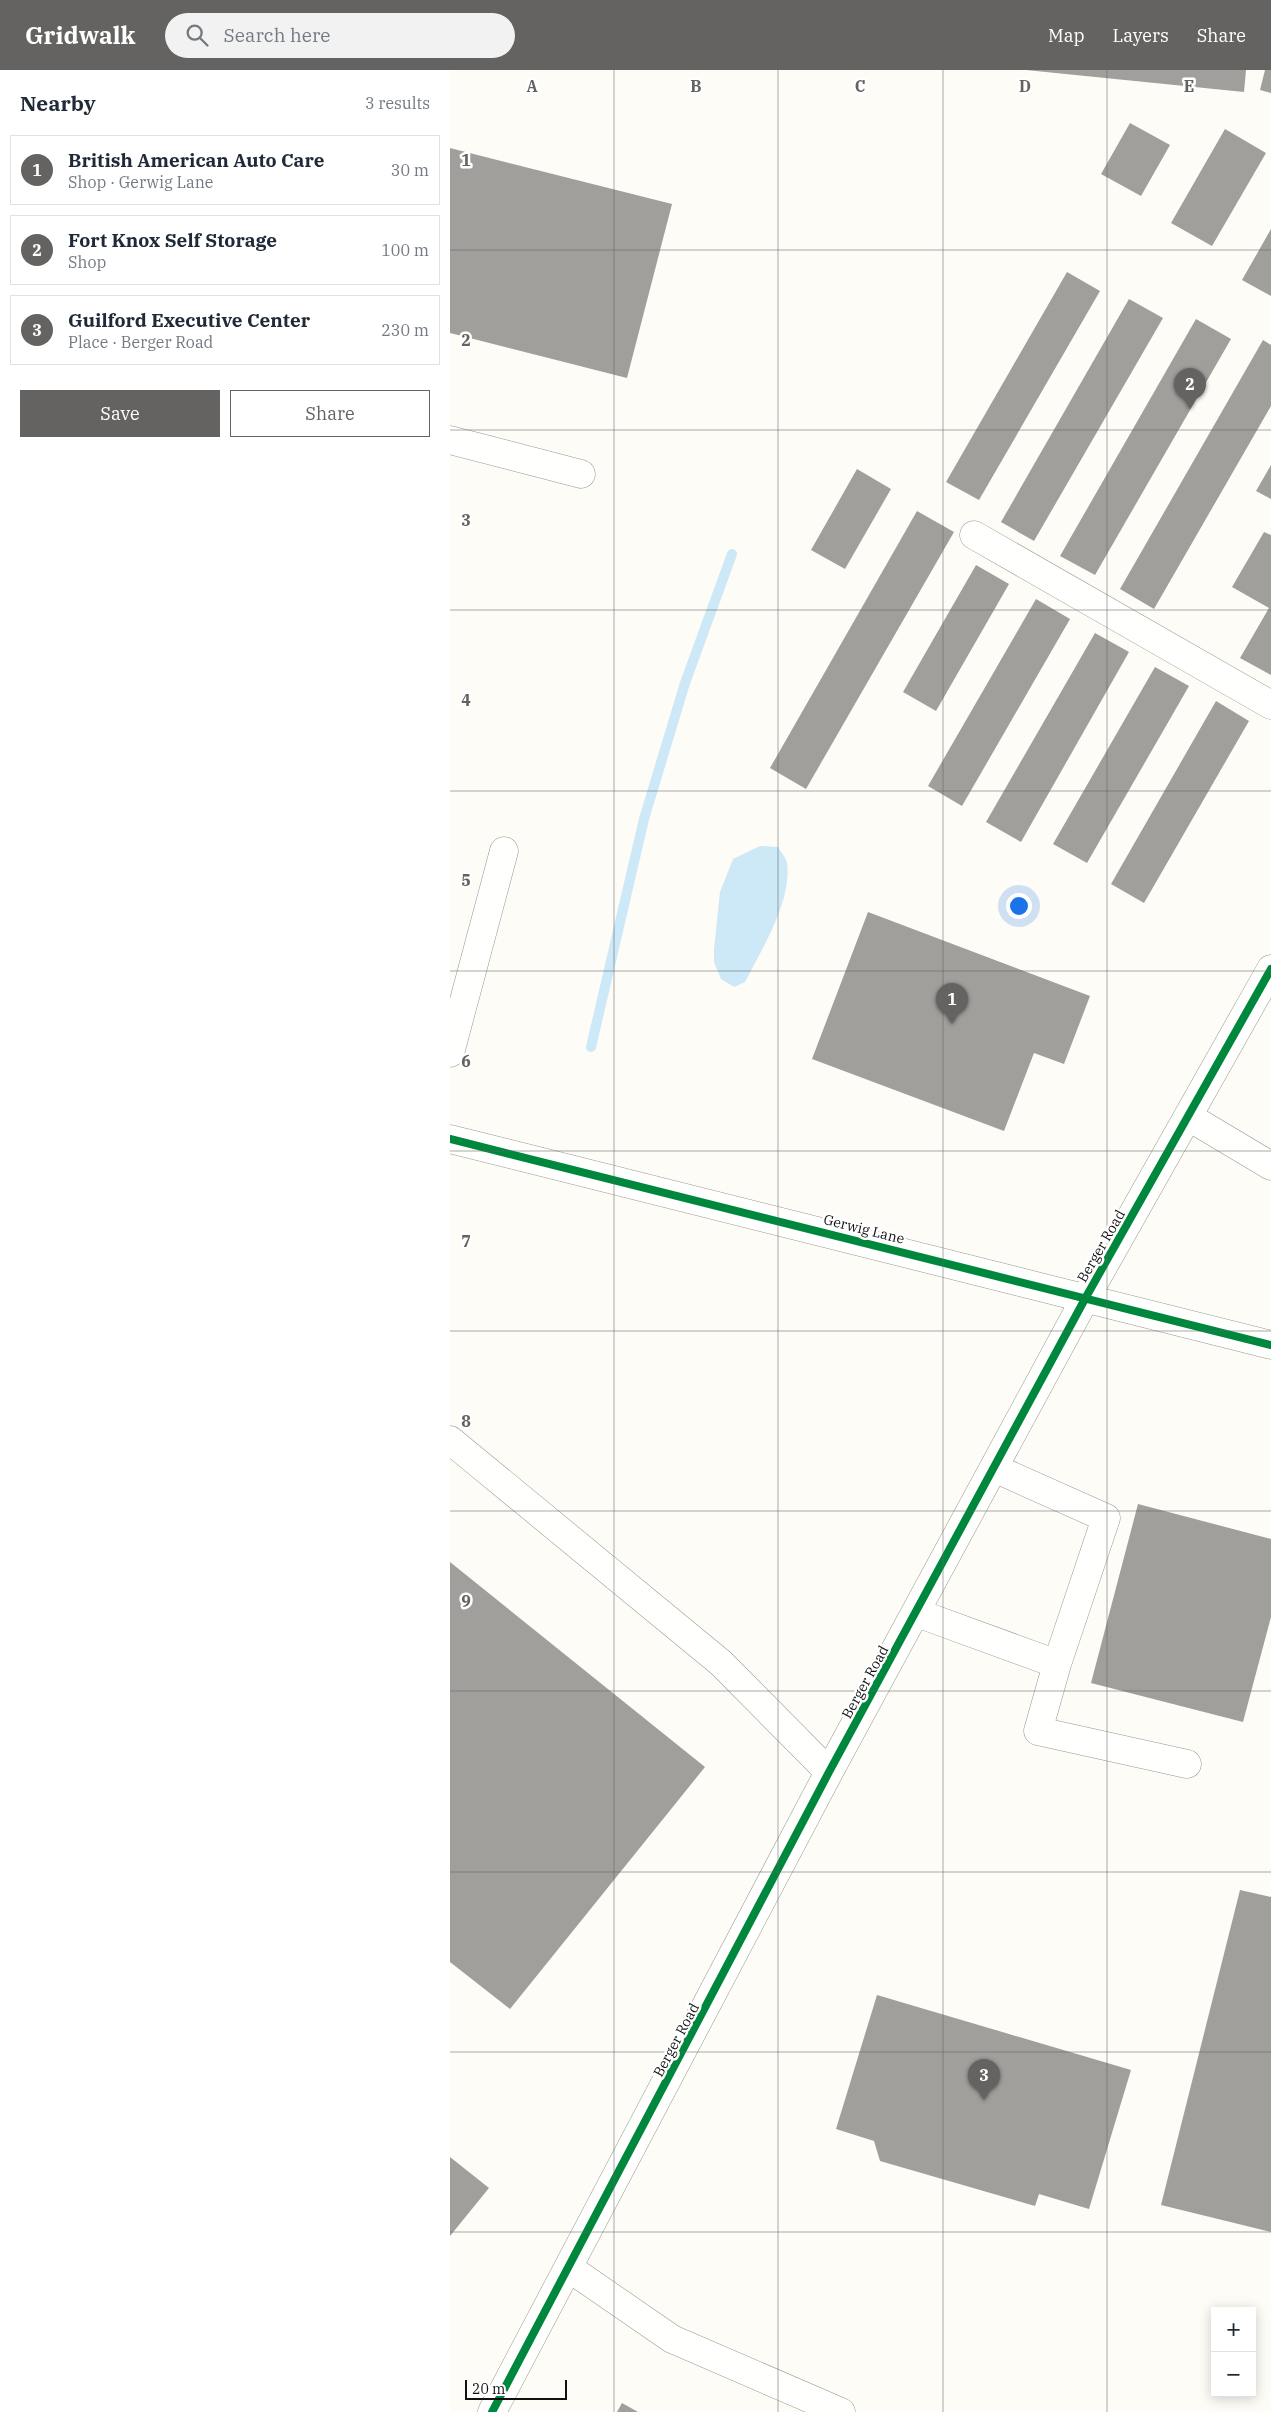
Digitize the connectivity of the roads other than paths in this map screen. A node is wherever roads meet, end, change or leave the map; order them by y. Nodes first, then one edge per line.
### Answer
1 (450, 440) edge
2 (581, 474) dead end
3 (974, 534) dead end
4 (1271, 704) edge
5 (504, 851) dead end
6 (1271, 969) edge
7 (450, 1053) edge
8 (1189, 1117) junction
9 (450, 1139) edge
10 (1271, 1166) edge
11 (1086, 1297) junction
12 (1271, 1345) edge
13 (450, 1440) edge
14 (994, 1468) junction
15 (917, 1614) junction
16 (1056, 1664) junction
17 (1187, 1764) dead end
18 (829, 1772) junction
19 (569, 2268) junction
20 (492, 2412) edge
21 (841, 2412) edge

1 - 2 street
3 - 4 street
5 - 7 street
6 - 8 street, Berger Road
8 - 10 street
8 - 11 street, Berger Road
9 - 11 street, Gerwig Lane
11 - 12 street, Gerwig Lane
11 - 14 street, Berger Road
13 - 18 street
14 - 15 street, Berger Road
14 - 16 street
15 - 16 street
15 - 18 street, Berger Road
16 - 17 street
18 - 19 street, Berger Road
19 - 20 street, Berger Road
19 - 21 street

